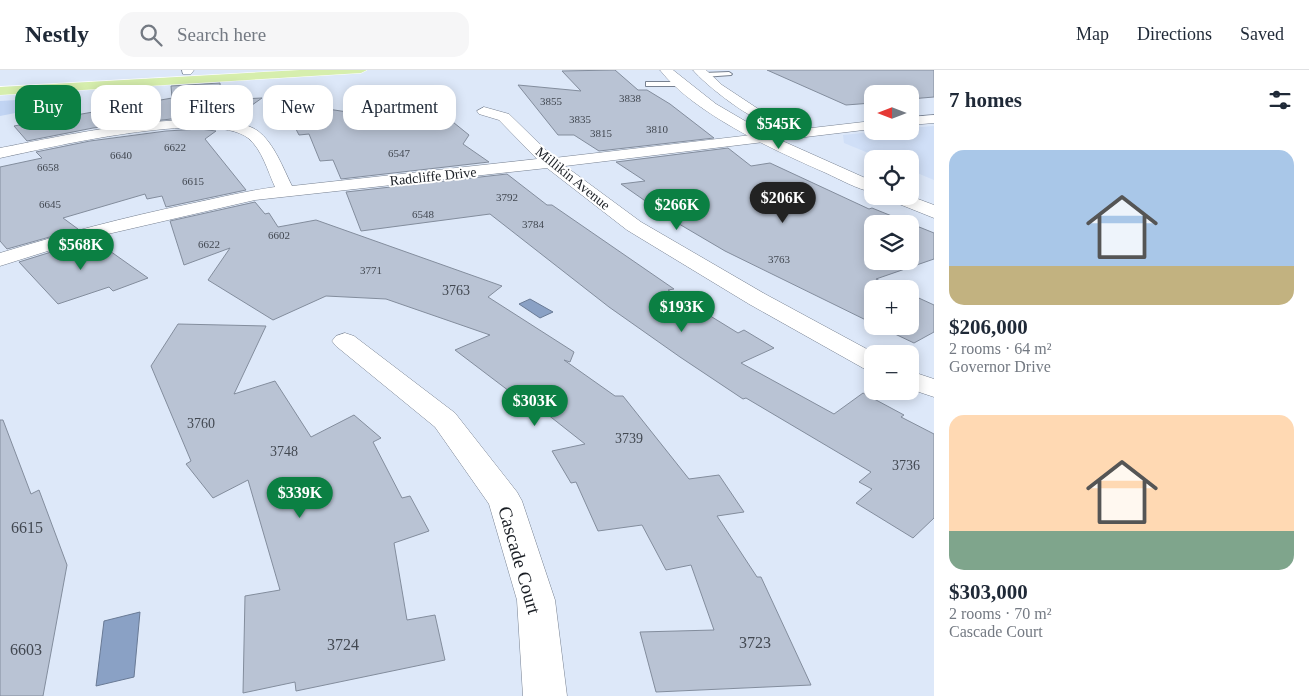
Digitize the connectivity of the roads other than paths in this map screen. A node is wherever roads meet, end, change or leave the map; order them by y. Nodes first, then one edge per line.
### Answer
1 (224, 70) edge
2 (361, 70) edge
3 (666, 70) edge
4 (187, 71) edge
5 (702, 73) edge
6 (729, 74) dead end
7 (0, 83) edge
8 (648, 84) dead end
9 (680, 84) junction
10 (0, 91) edge
11 (484, 111) dead end
12 (934, 119) edge
13 (919, 120) edge
14 (864, 126) edge
15 (791, 134) junction
16 (763, 137) junction
17 (818, 146) dead end
18 (0, 152) edge
19 (550, 163) junction
20 (864, 184) edge
21 (919, 189) edge
22 (286, 192) junction
23 (934, 195) edge
24 (917, 205) edge
25 (934, 212) edge
26 (0, 260) edge
27 (345, 341) dead end
28 (864, 358) edge
29 (919, 383) edge
30 (934, 390) edge
31 (545, 696) edge

1 - 4 main road
2 - 10 main road
3 - 9 street
4 - 7 main road
5 - 6 lane
5 - 15 street
8 - 9 lane
9 - 16 street
11 - 19 street, Millikin Avenue
12 - 13 street
14 - 15 street, Radcliffe Drive
15 - 16 street, Radcliffe Drive
15 - 17 street
16 - 19 street, Radcliffe Drive
16 - 20 street
18 - 22 street
19 - 22 street, Radcliffe Drive
19 - 28 street, Millikin Avenue
21 - 23 street
22 - 26 street, Radcliffe Drive
24 - 25 street
27 - 31 street, Cascade Court
29 - 30 street

